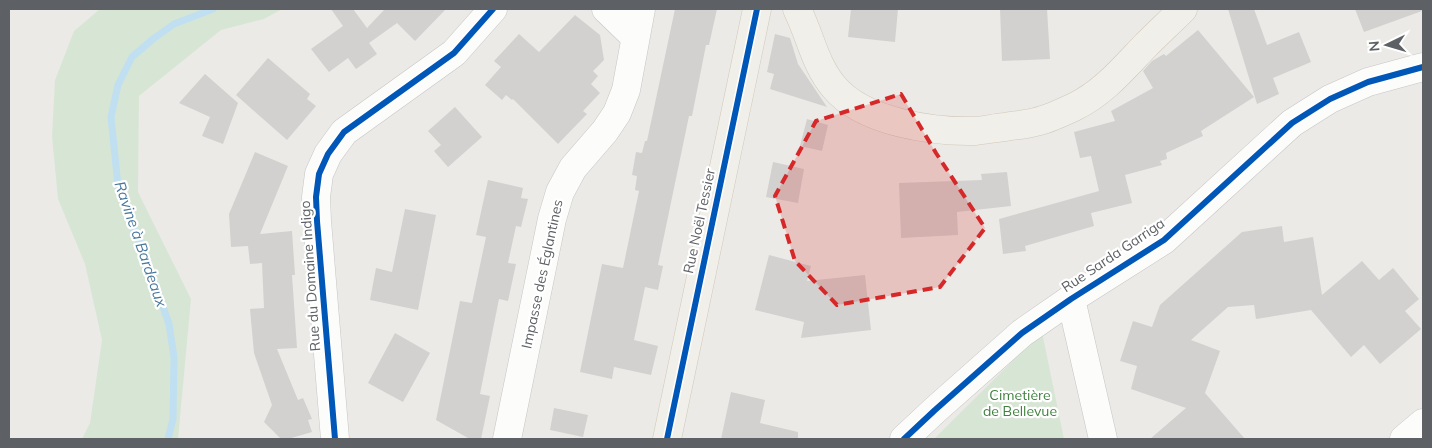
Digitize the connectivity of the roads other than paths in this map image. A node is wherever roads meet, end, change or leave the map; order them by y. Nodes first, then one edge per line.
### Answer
1 (493, 9) edge
2 (606, 9) edge
3 (641, 9) edge
4 (757, 9) edge
5 (797, 9) edge
6 (1183, 9) edge
7 (635, 38) junction
8 (1423, 66) edge
9 (1070, 299) junction
10 (1423, 423) edge
11 (335, 439) edge
12 (507, 439) edge
13 (667, 439) edge
14 (904, 439) edge
15 (1103, 439) edge
16 (1404, 439) edge

1 - 11 street, Rue du Domaine Indigo
2 - 7 street
3 - 7 street, Impasse des Églantines
4 - 13 main road, Rue Noël Tessier
5 - 6 main road
7 - 12 street, Impasse des Églantines
8 - 9 street, Rue Sarda Garriga
9 - 14 street, Rue Sarda Garriga
9 - 15 street
10 - 16 street

